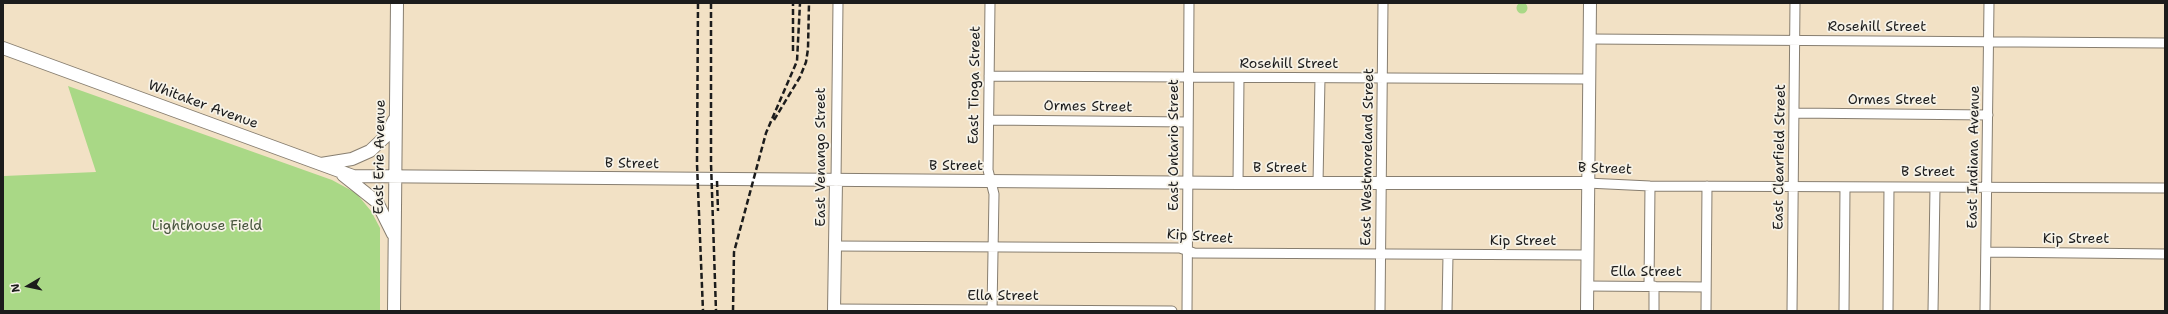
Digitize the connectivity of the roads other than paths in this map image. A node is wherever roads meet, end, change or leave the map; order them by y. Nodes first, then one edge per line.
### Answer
1 (397, 3) edge
2 (838, 3) edge
3 (990, 3) edge
4 (1189, 3) edge
5 (1383, 3) edge
6 (1590, 3) edge
7 (1795, 3) edge
8 (1989, 3) edge
9 (1589, 39) junction
10 (1796, 41) junction
11 (1989, 42) junction
12 (2165, 43) edge
13 (3, 48) edge
14 (989, 76) junction
15 (1188, 76) junction
16 (1239, 78) junction
17 (1320, 78) junction
18 (1382, 78) junction
19 (1589, 79) junction
20 (396, 107) junction
21 (1795, 113) junction
22 (1988, 115) junction
23 (988, 120) junction
24 (1188, 122) junction
25 (319, 164) junction
26 (337, 171) junction
27 (395, 177) junction
28 (836, 181) junction
29 (991, 181) junction
30 (1187, 182) junction
31 (1238, 183) junction
32 (1318, 183) junction
33 (1587, 183) junction
34 (1382, 184) junction
35 (1650, 186) junction
36 (1707, 186) junction
37 (1794, 186) junction
38 (1845, 187) junction
39 (1889, 187) junction
40 (1988, 187) junction
41 (1935, 188) junction
42 (2165, 188) edge
43 (835, 246) junction
44 (394, 247) junction
45 (993, 247) junction
46 (1187, 250) junction
47 (1987, 252) junction
48 (1381, 254) junction
49 (2165, 254) edge
50 (1587, 255) junction
51 (1448, 256) junction
52 (1586, 286) junction
53 (1652, 286) junction
54 (1706, 287) junction
55 (834, 310) edge
56 (992, 310) edge
57 (394, 311) edge
58 (1172, 311) edge
59 (1187, 311) edge
60 (1380, 311) edge
61 (1447, 311) edge
62 (1586, 311) edge
63 (1654, 311) edge
64 (1706, 311) edge
65 (1792, 311) edge
66 (1844, 311) edge
67 (1888, 311) edge
68 (1933, 311) edge
69 (1985, 311) edge

1 - 20 main road, East Erie Avenue
2 - 28 street, East Venango Street
3 - 14 street, East Tioga Street
4 - 15 street, East Ontario Street
5 - 18 street, East Westmoreland Street
6 - 9 main road
7 - 10 street, East Clearfield Street
8 - 11 street, East Indiana Avenue
9 - 10 street, Rosehill Street
9 - 19 main road
10 - 11 street, Rosehill Street
10 - 21 street, East Clearfield Street
11 - 12 street, Rosehill Street
11 - 22 street, East Indiana Avenue
13 - 25 main road, Whitaker Avenue
14 - 15 street, Rosehill Street
14 - 23 street, East Tioga Street
15 - 16 street, Rosehill Street
15 - 24 street, East Ontario Street
16 - 17 street, Rosehill Street
16 - 31 street
17 - 18 street, Rosehill Street
17 - 32 street
18 - 19 street, Rosehill Street
18 - 34 street, East Westmoreland Street
19 - 33 main road
20 - 25 main road
20 - 27 main road, East Erie Avenue
21 - 22 street, Ormes Street
21 - 37 street, East Clearfield Street
22 - 40 street, East Indiana Avenue
23 - 24 street, Ormes Street
23 - 29 street, East Tioga Street
24 - 30 street, East Ontario Street
25 - 26 main road, Whitaker Avenue
26 - 27 main road, Whitaker Avenue
26 - 44 main road
27 - 28 main road, B Street
27 - 44 main road, East Erie Avenue
28 - 29 main road, B Street
28 - 43 main road, East Venango Street
29 - 30 main road, B Street
29 - 45 street, East Tioga Street
30 - 31 main road, B Street
30 - 46 street, East Ontario Street
31 - 32 main road, B Street
32 - 34 main road, B Street
33 - 34 main road, B Street
33 - 35 street, B Street
33 - 50 main road
34 - 48 street, East Westmoreland Street
35 - 36 street, B Street
35 - 53 street
36 - 37 street, B Street
36 - 54 street
37 - 38 street, B Street
37 - 65 street, East Clearfield Street
38 - 39 street, B Street
38 - 66 street
39 - 41 street, B Street
39 - 67 street
40 - 41 street, B Street
40 - 42 street, B Street
40 - 47 street, East Indiana Avenue
41 - 68 street
43 - 45 street, Kip Street
43 - 55 main road, East Venango Street
44 - 57 main road, East Erie Avenue
45 - 46 street, Kip Street
45 - 56 street, East Tioga Street
46 - 48 street, Kip Street
46 - 59 street, East Ontario Street
47 - 49 street, Kip Street
47 - 69 street, East Indiana Avenue
48 - 51 street, Kip Street
48 - 60 street, East Westmoreland Street
50 - 51 street, Kip Street
50 - 52 main road
51 - 61 street
52 - 53 street, Ella Street
52 - 62 main road
53 - 54 street, Ella Street
53 - 63 street
54 - 64 street
55 - 56 street, Ella Street
56 - 58 street, Ella Street

